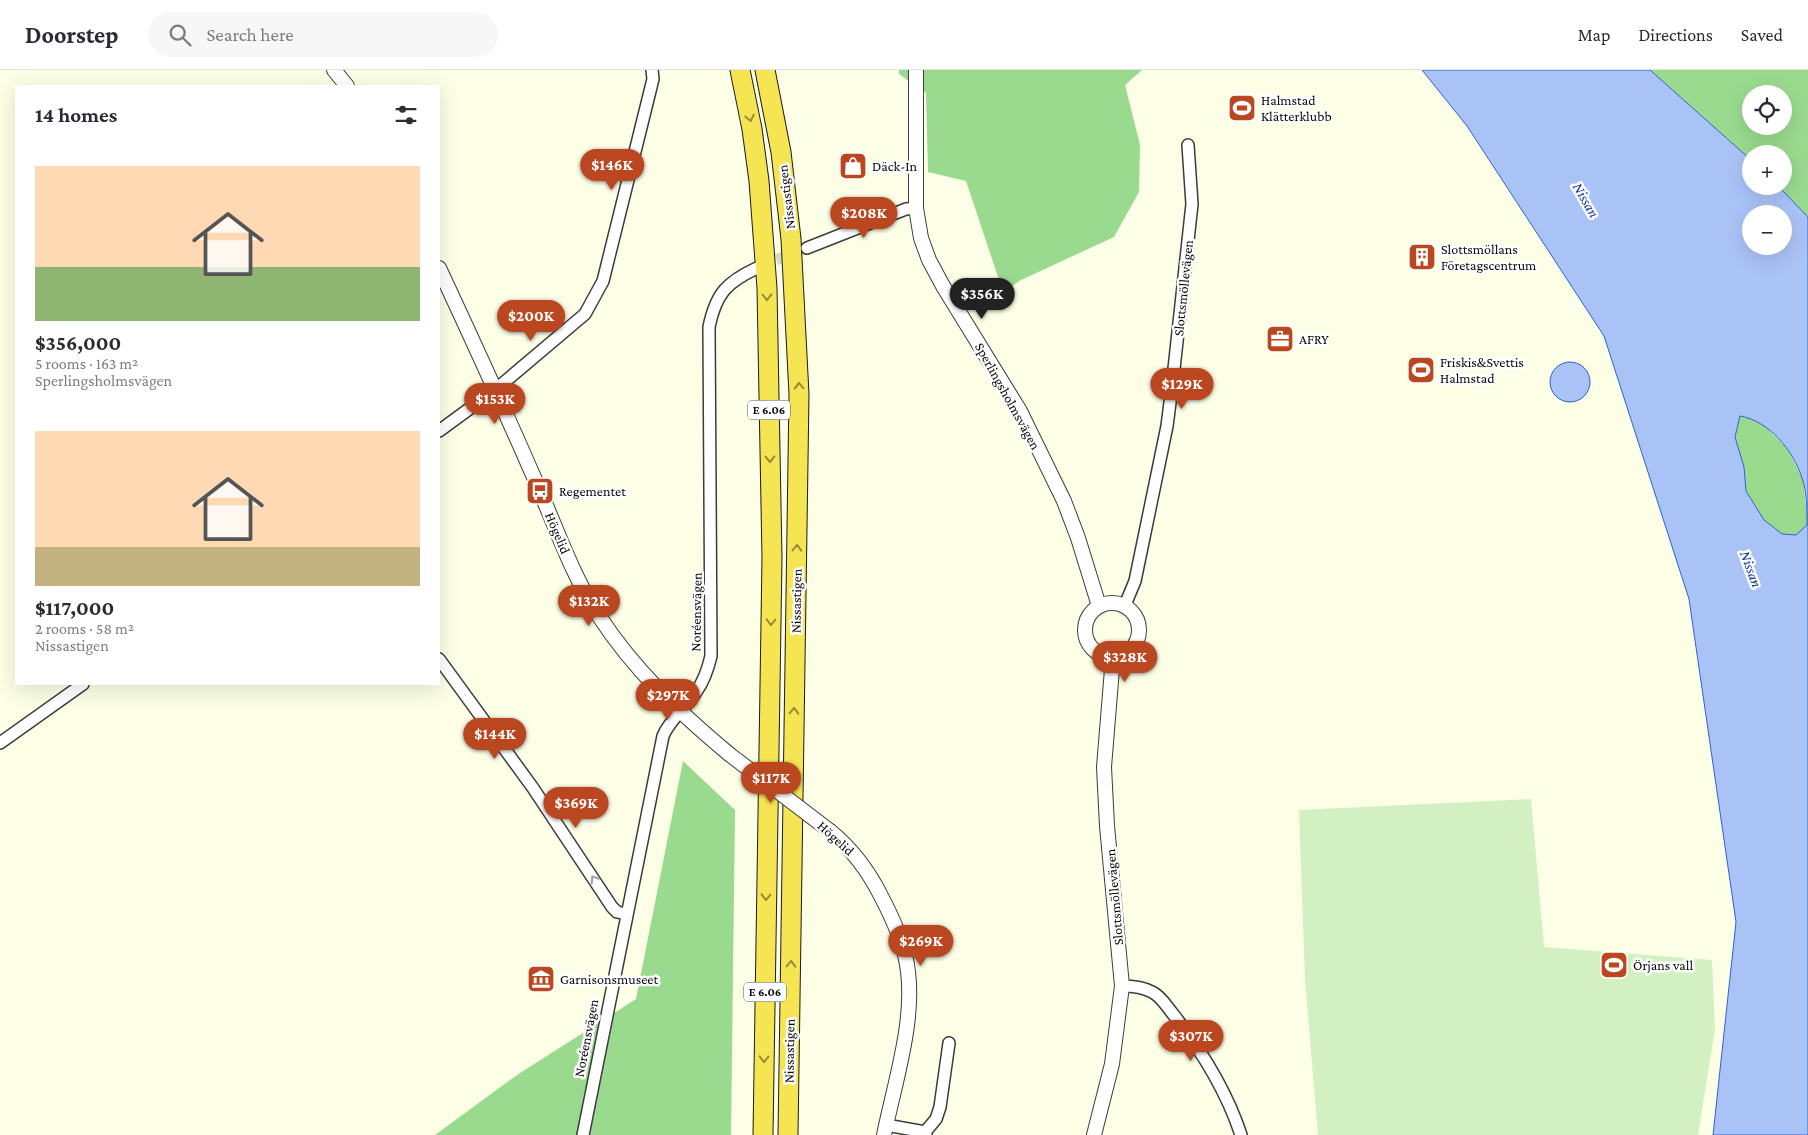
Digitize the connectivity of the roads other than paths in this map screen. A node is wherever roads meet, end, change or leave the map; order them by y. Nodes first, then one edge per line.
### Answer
1 (334, 70) edge
2 (652, 70) edge
3 (740, 70) edge
4 (765, 70) edge
5 (916, 70) edge
6 (346, 85) edge
7 (1188, 145) dead end
8 (916, 208) junction
9 (807, 248) tunnel mouth
10 (757, 268) tunnel mouth
11 (440, 270) edge
12 (495, 390) junction
13 (440, 429) edge
14 (1099, 606) junction
15 (1125, 606) junction
16 (1113, 657) junction
17 (440, 660) edge
18 (83, 685) edge
19 (680, 712) junction
20 (0, 743) edge
21 (626, 914) junction
22 (1122, 986) junction
23 (949, 1044) dead end
24 (885, 1130) edge
25 (926, 1133) edge
26 (583, 1135) edge
27 (763, 1135) edge
28 (788, 1135) edge
29 (1094, 1135) edge
30 (1241, 1135) edge

1 - 6 street
2 - 12 street
3 -> 27 highway, Nissastigen / E 6.06
28 -> 4 highway, Nissastigen / E 6.06
5 - 8 street, Sperlingsholmsvägen
7 - 15 street, Slottsmöllevägen
8 - 9 street
8 - 14 street, Sperlingsholmsvägen
10 - 19 street, Noréensvägen
11 - 12 street, Högelid
12 - 13 street
12 - 19 street, Högelid
14 - 15 street
14 - 16 street
15 - 16 street
16 - 22 street, Slottsmöllevägen
21 -> 17 street
18 - 20 street
19 - 21 street, Noréensvägen
19 - 24 street, Högelid, bridge
21 - 26 street, Noréensvägen
22 - 29 street, Slottsmöllevägen
22 - 30 street
23 - 25 street
24 - 25 street

